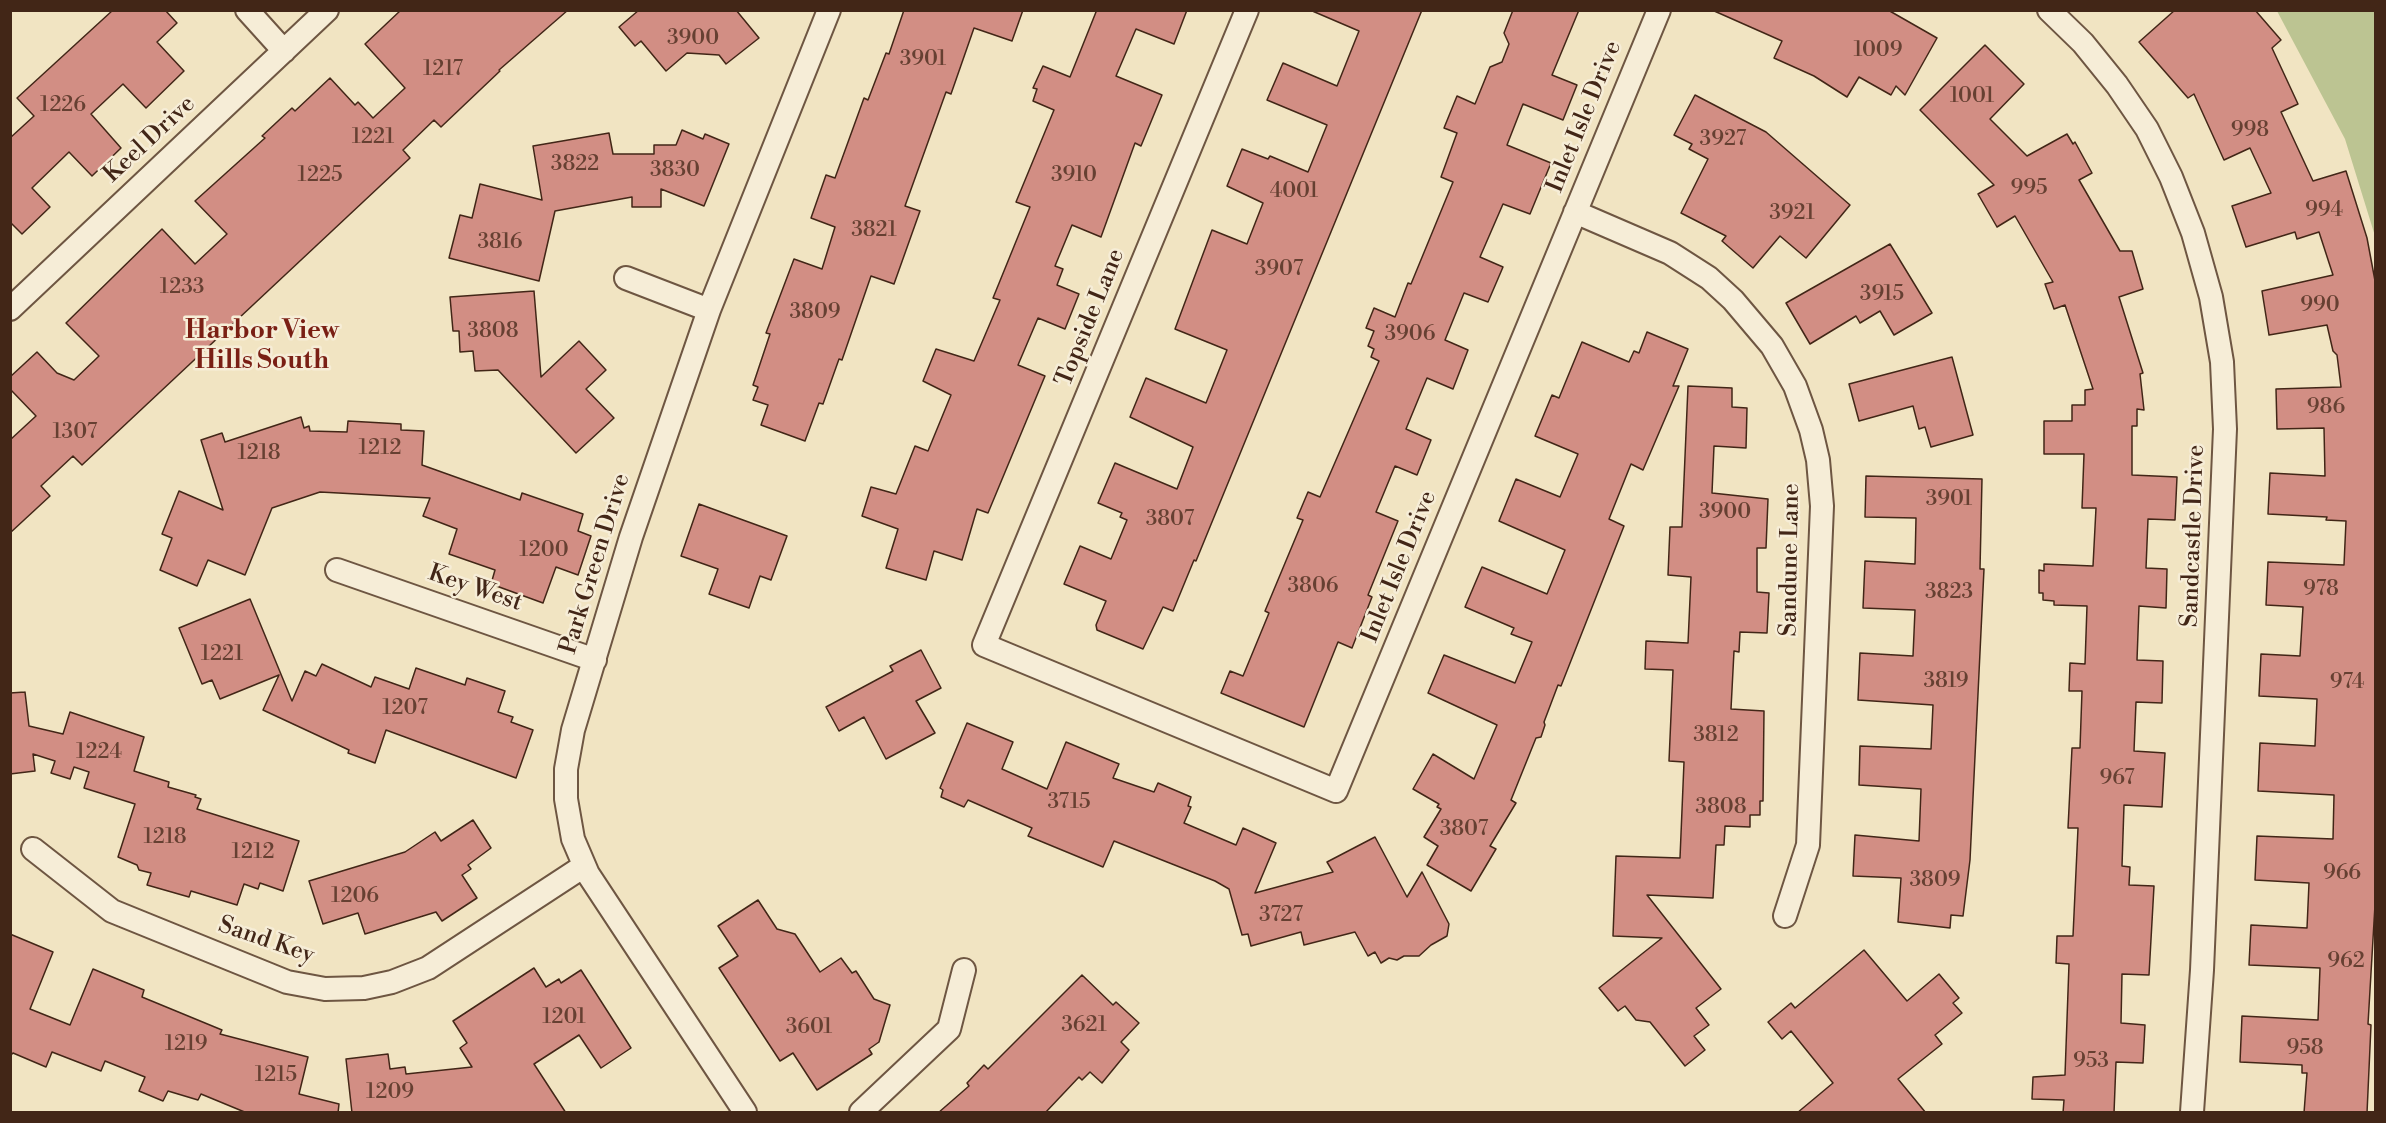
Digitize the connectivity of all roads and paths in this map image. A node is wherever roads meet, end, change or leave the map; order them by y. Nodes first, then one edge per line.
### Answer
1 (247, 10) edge
2 (327, 10) edge
3 (829, 10) edge
4 (1247, 10) edge
5 (1659, 10) edge
6 (2049, 10) edge
7 (284, 51) junction
8 (1575, 212) junction
9 (626, 278) dead end
10 (10, 309) edge
11 (709, 310) junction
12 (337, 570) dead end
13 (984, 645) joint
14 (595, 660) junction
15 (33, 849) dead end
16 (584, 866) junction
17 (1785, 916) dead end
18 (964, 970) dead end
19 (745, 1113) edge
20 (861, 1113) edge
21 (2192, 1113) edge

1 - 7 street
2 - 7 street, Keel Drive
3 - 11 street, Park Green Drive
4 - 13 street, Topside Lane
5 - 8 street, Inlet Isle Drive
6 - 21 street, Sandcastle Drive
7 - 10 street, Keel Drive
8 - 13 street, Inlet Isle Drive
8 - 17 street, Sandune Lane
9 - 11 street
11 - 14 street, Park Green Drive
12 - 14 street, Key West
14 - 16 street, Park Green Drive
15 - 16 street, Sand Key
16 - 19 street, Park Green Drive
18 - 20 street

